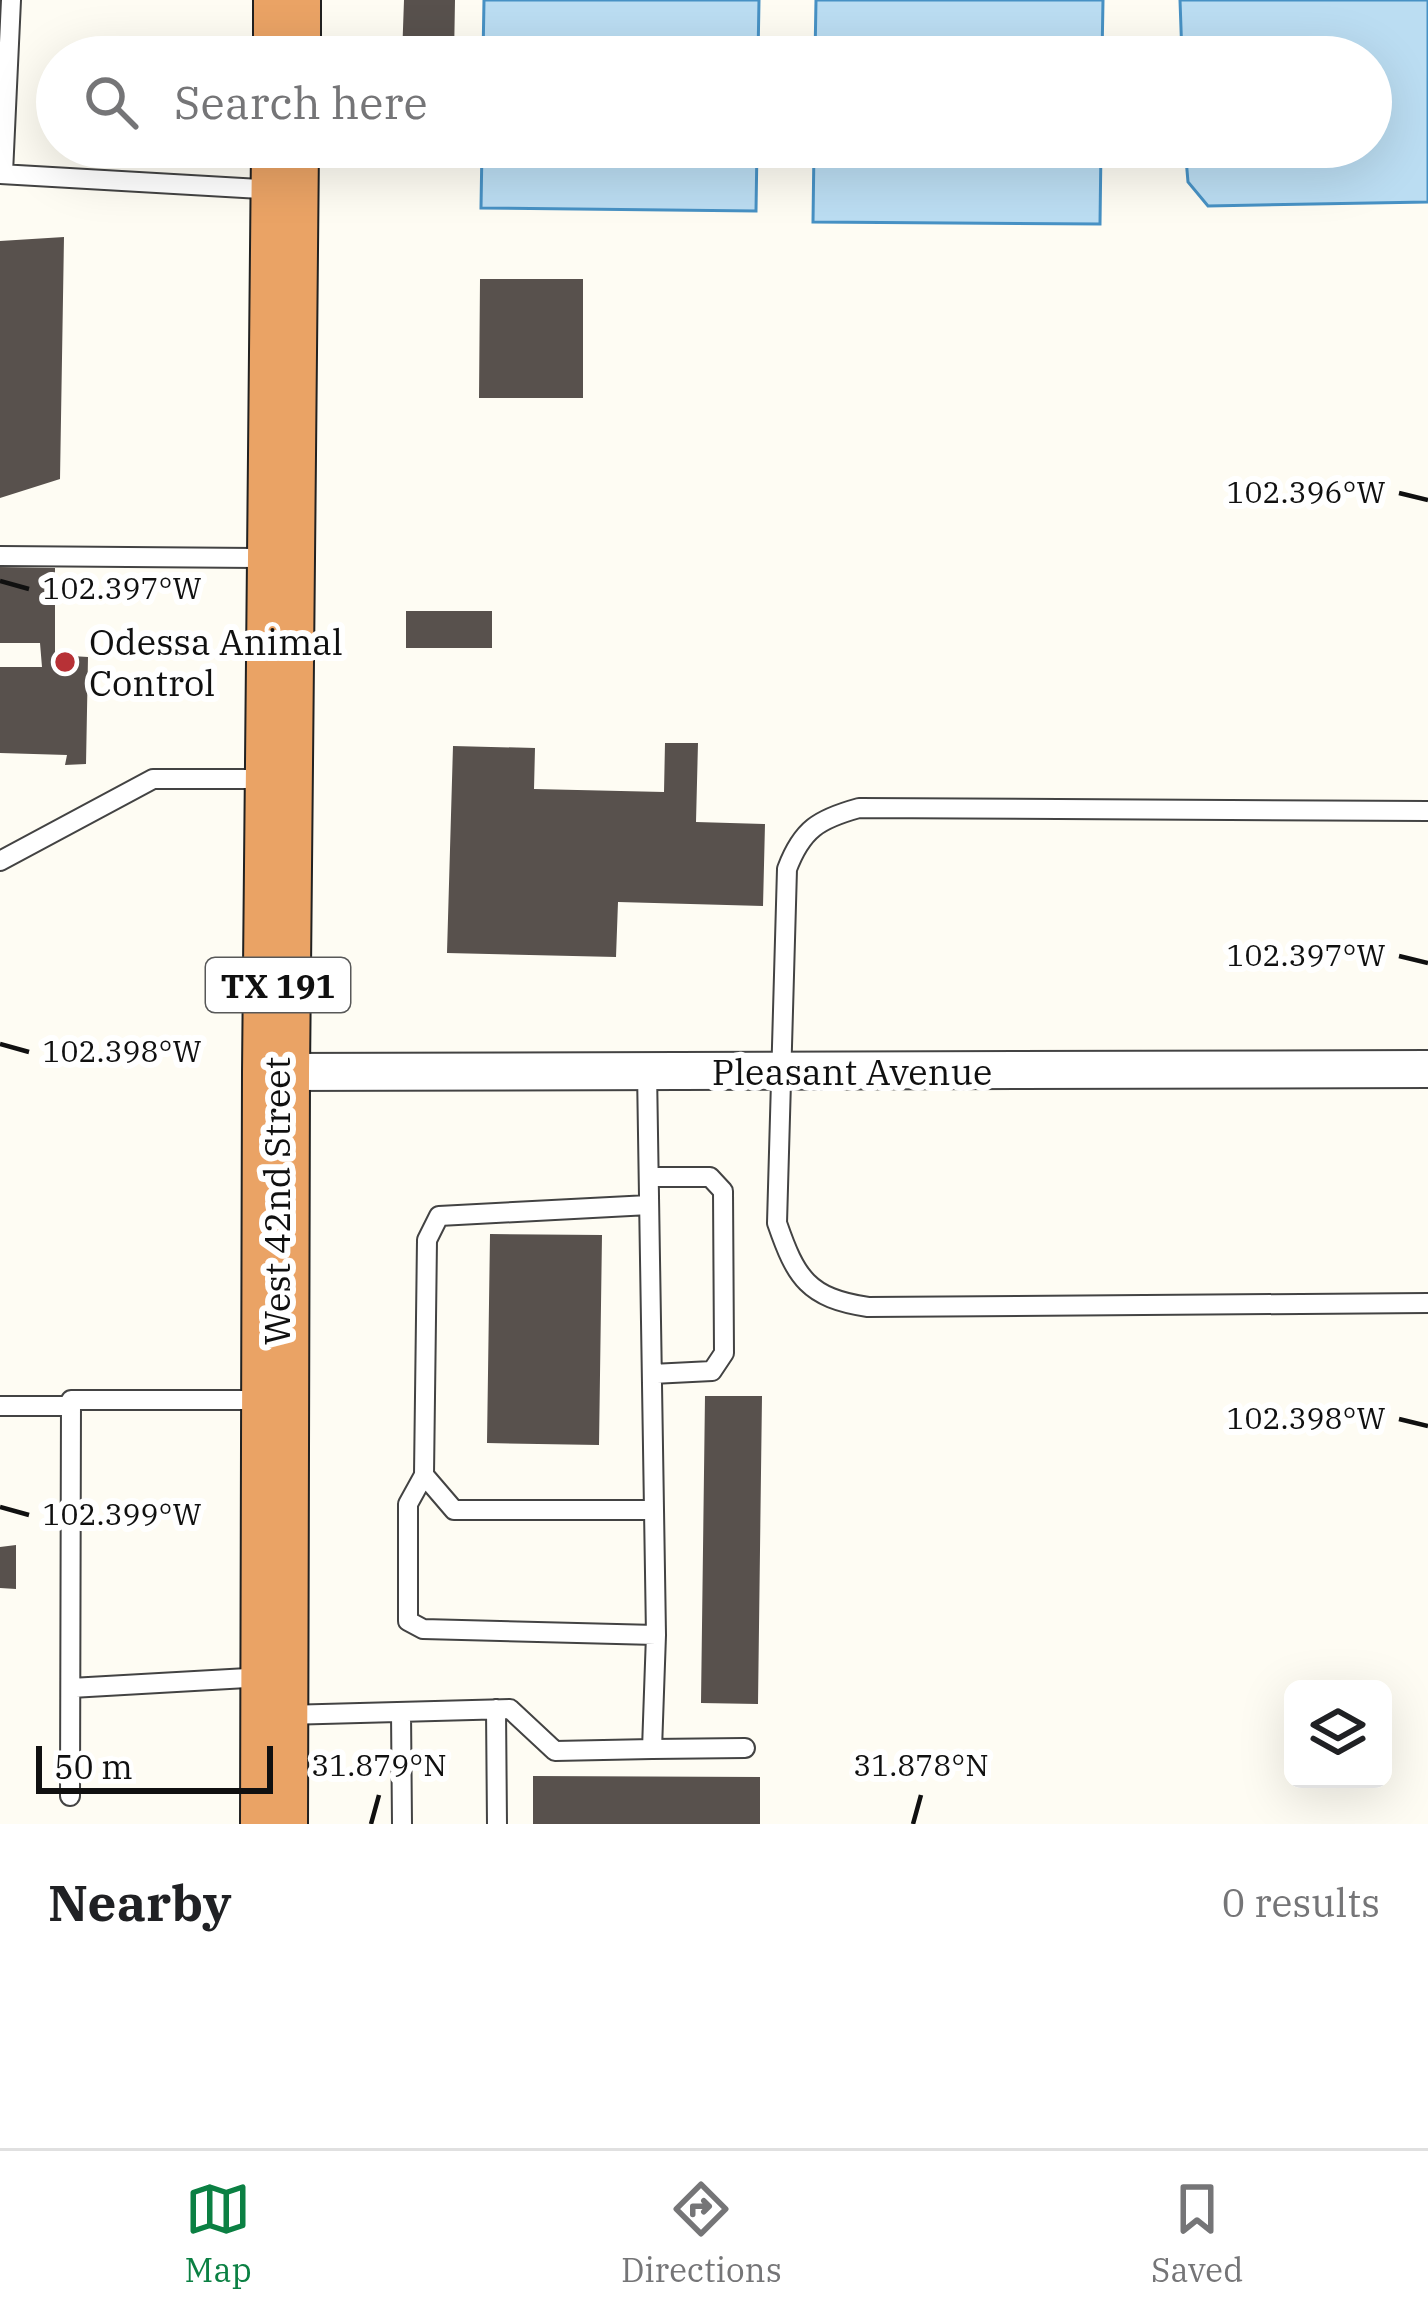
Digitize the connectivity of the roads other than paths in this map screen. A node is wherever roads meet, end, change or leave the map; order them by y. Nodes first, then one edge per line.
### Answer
1 (11, 0) edge
2 (287, 0) edge
3 (286, 36) edge
4 (285, 169) edge
5 (2, 173) edge
6 (0, 556) edge
7 (284, 558) junction
8 (280, 779) junction
9 (1428, 812) edge
10 (0, 861) edge
11 (1428, 1069) edge
12 (647, 1071) junction
13 (783, 1071) junction
14 (277, 1072) junction
15 (649, 1177) junction
16 (650, 1205) junction
17 (1428, 1304) edge
18 (652, 1374) junction
19 (275, 1400) junction
20 (0, 1406) edge
21 (71, 1406) junction
22 (424, 1475) junction
23 (654, 1510) junction
24 (656, 1635) junction
25 (70, 1688) junction
26 (275, 1696) junction
27 (496, 1709) junction
28 (401, 1712) junction
29 (745, 1748) dead end
30 (652, 1749) junction
31 (70, 1796) dead end
32 (274, 1824) edge
33 (402, 1824) edge
34 (497, 1824) edge

1 - 5 lane
2 - 3 highway
4 - 5 lane
4 - 7 highway, West 42nd Street / TX 191
6 - 7 lane
7 - 8 highway, West 42nd Street / TX 191
8 - 10 lane
8 - 14 highway, West 42nd Street / TX 191
9 - 13 lane
11 - 13 street, Pleasant Avenue
12 - 13 street, Pleasant Avenue
12 - 14 street, Pleasant Avenue
12 - 15 lane
13 - 17 lane
14 - 19 highway, West 42nd Street / TX 191
15 - 16 lane
15 - 18 lane
16 - 18 lane
16 - 22 lane
18 - 23 lane
19 - 21 lane
19 - 26 highway, West 42nd Street / TX 191
20 - 21 lane
21 - 25 lane
22 - 23 lane
22 - 24 lane
23 - 24 lane
24 - 30 lane
25 - 26 lane
25 - 31 lane
26 - 28 lane
26 - 32 highway, West 42nd Street / TX 191
27 - 28 lane
27 - 30 lane
27 - 34 lane
28 - 33 lane
29 - 30 lane

